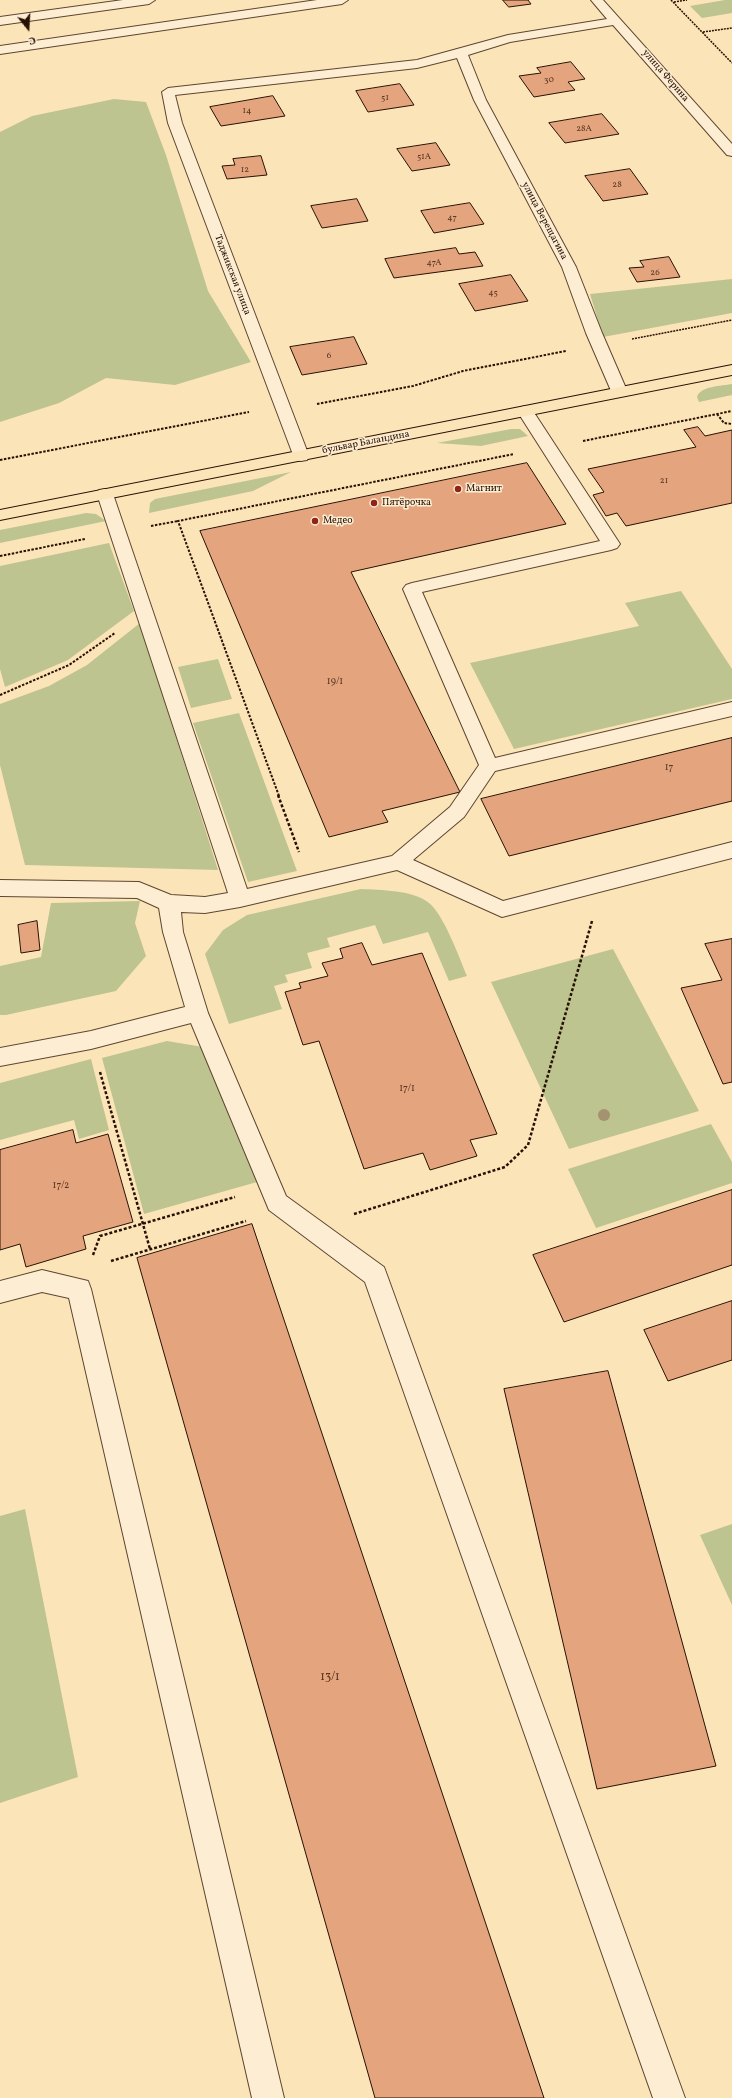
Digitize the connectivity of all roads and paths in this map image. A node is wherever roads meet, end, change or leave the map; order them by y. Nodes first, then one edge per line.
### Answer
1 (149, 0) edge
2 (342, 0) edge
3 (597, 0) edge
4 (671, 0) edge
5 (688, 0) edge
6 (673, 2) junction
7 (0, 21) edge
8 (617, 21) junction
9 (732, 28) edge
10 (702, 32) junction
11 (0, 50) edge
12 (461, 53) junction
13 (732, 63) edge
14 (732, 152) edge
15 (732, 320) edge
16 (599, 345) junction
17 (732, 370) edge
18 (620, 393) junction
19 (281, 406) junction
20 (525, 411) junction
21 (732, 411) edge
22 (717, 414) junction
23 (732, 424) edge
24 (548, 447) junction
25 (301, 456) junction
26 (0, 460) edge
27 (105, 494) junction
28 (0, 515) edge
29 (144, 611) junction
30 (0, 695) edge
31 (732, 709) edge
32 (489, 766) junction
33 (732, 850) edge
34 (398, 862) junction
35 (310, 883) junction
36 (0, 888) edge
37 (240, 899) junction
38 (169, 903) junction
39 (592, 919) dead end
40 (197, 1013) junction
41 (91, 1040) junction
42 (0, 1057) edge
43 (270, 1186) junction
44 (247, 1220) dead end
45 (142, 1224) junction
46 (317, 1232) junction
47 (100, 1236) dead end
48 (150, 1249) junction
49 (111, 1261) dead end
50 (0, 1292) edge
51 (268, 2098) edge
52 (669, 2098) edge

1 - 7 street
2 - 11 street
3 - 8 street, улица Ферина
4 - 6 path
5 - 6 path
6 - 10 path
8 - 12 street
8 - 14 street, улица Ферина
9 - 10 path
10 - 13 path
12 - 16 street, улица Верещагина
12 - 19 street, Таджикская улица
15 - 16 path
16 - 18 street, улица Верещагина
16 - 19 path
17 - 18 main road, бульвар Баландина
18 - 20 main road, бульвар Баландина
19 - 25 street, Таджикская улица
19 - 26 path
20 - 24 street
20 - 25 main road, бульвар Баландина
21 - 22 path
22 - 23 path
22 - 24 path
24 - 32 street
24 - 35 path
25 - 27 main road, бульвар Баландина
27 - 28 main road, бульвар Баландина
27 - 29 street
29 - 30 path
29 - 37 street
31 - 32 street
32 - 34 street
33 - 34 street
34 - 35 street
35 - 37 street
36 - 38 street
37 - 38 street
38 - 40 street
39 - 46 path
40 - 41 street
40 - 43 street
41 - 42 street
41 - 45 path
43 - 45 path
43 - 46 street
44 - 48 path
45 - 47 path
45 - 48 path
46 - 52 street
48 - 49 path
50 - 51 street

